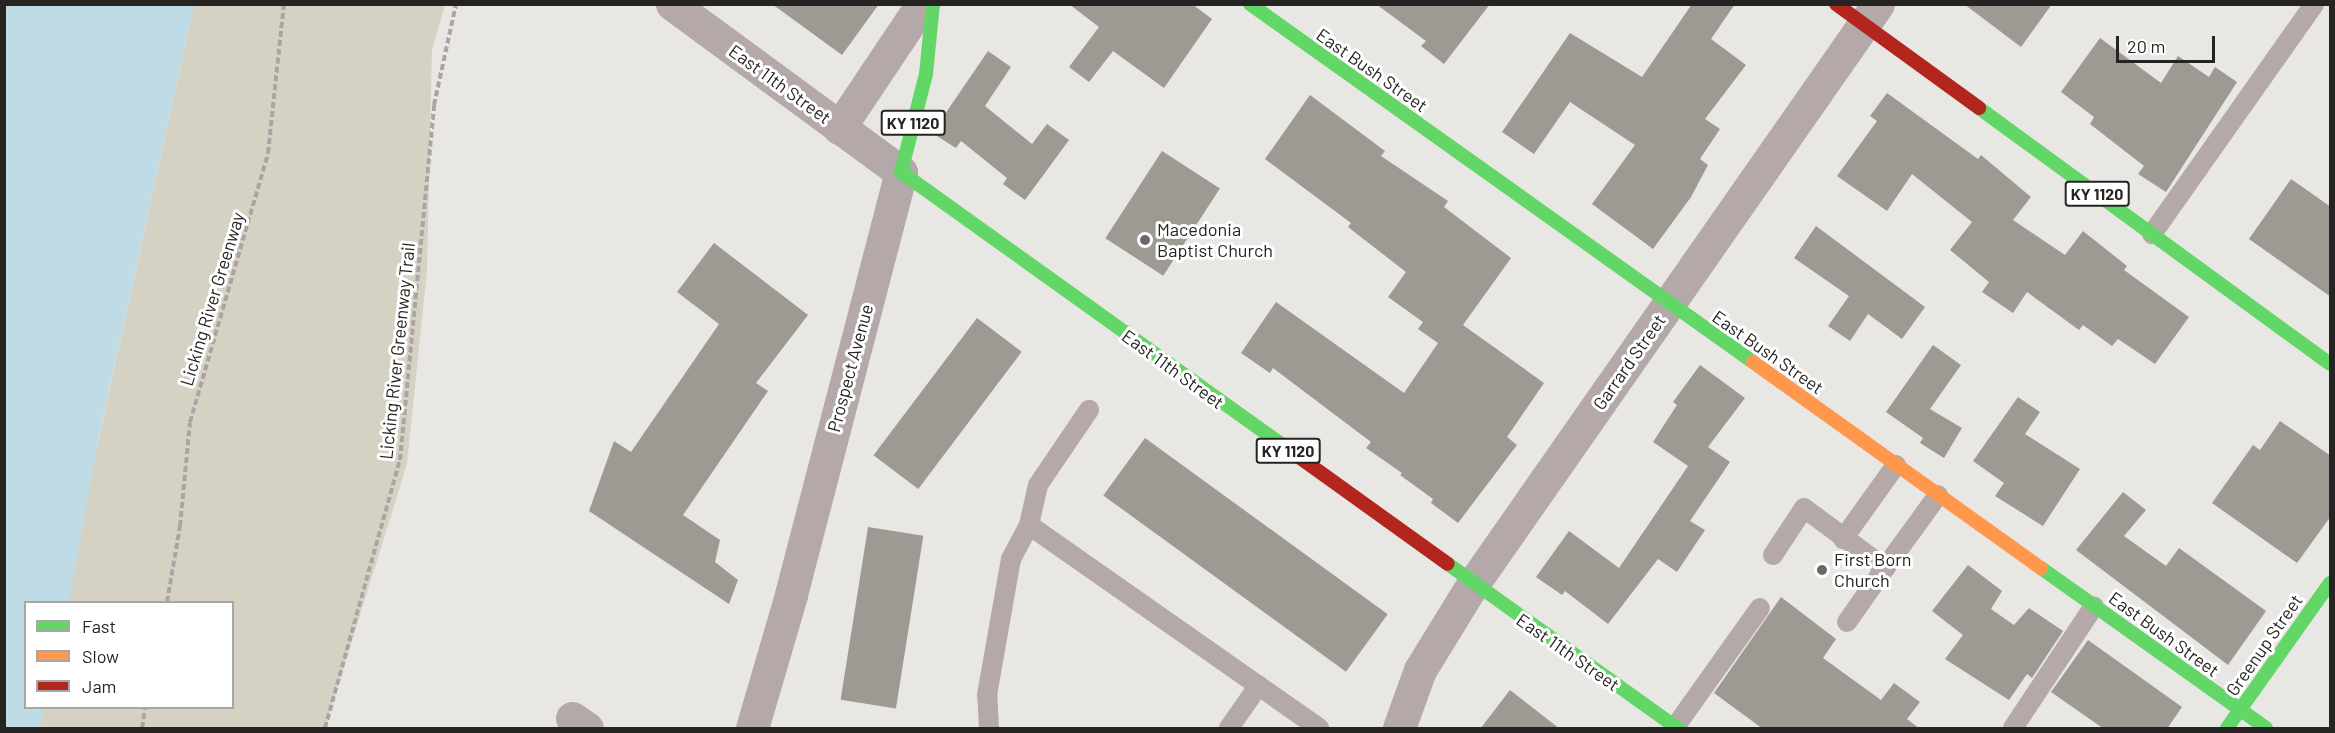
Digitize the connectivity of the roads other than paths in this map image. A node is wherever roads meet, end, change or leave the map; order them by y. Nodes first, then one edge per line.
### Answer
1 (672, 4) edge
2 (922, 4) edge
3 (933, 4) edge
4 (1250, 4) edge
5 (1836, 4) edge
6 (2314, 4) edge
7 (1871, 14) edge
8 (839, 128) junction
9 (901, 172) junction
10 (2152, 234) junction
11 (1670, 304) junction
12 (2331, 364) edge
13 (1089, 410) dead end
14 (1896, 465) junction
15 (1938, 495) junction
16 (1029, 525) junction
17 (1843, 539) junction
18 (1773, 555) dead end
19 (1885, 568) junction
20 (2331, 583) edge
21 (1473, 584) junction
22 (2094, 606) junction
23 (1760, 608) dead end
24 (1847, 622) dead end
25 (1258, 685) junction
26 (2240, 710) junction
27 (1676, 728) edge
28 (752, 729) edge
29 (989, 729) edge
30 (1228, 729) edge
31 (1319, 729) edge
32 (1399, 729) edge
33 (2013, 729) edge
34 (2227, 729) edge
35 (2265, 729) edge

1 - 8 street, East 11th Street
2 - 8 street
3 - 9 main road, Prospect Avenue / KY 1120
4 - 11 main road, East Bush Street
5 - 7 main road, KY 1120
6 - 10 lane
7 - 10 main road, KY 1120
7 - 11 street, Garrard Street
8 - 9 street, East 11th Street
9 - 21 main road, East 11th Street / KY 1120
9 - 28 street, Prospect Avenue
10 - 12 main road, KY 1120
11 - 14 main road, East Bush Street
11 - 21 street, Garrard Street
13 - 16 lane
14 - 15 main road, East Bush Street
14 - 17 lane
15 - 19 lane
15 - 22 main road, East Bush Street
16 - 25 lane
16 - 29 lane
17 - 18 lane
17 - 19 lane
19 - 24 lane
20 - 26 main road, Greenup Street
21 - 27 main road, East 11th Street / KY 1120
21 - 32 street, Garrard Street
22 - 26 main road, East Bush Street
22 - 33 lane
23 - 27 lane
25 - 30 lane
25 - 31 lane
26 - 34 main road, Greenup Street
26 - 35 main road, East Bush Street

